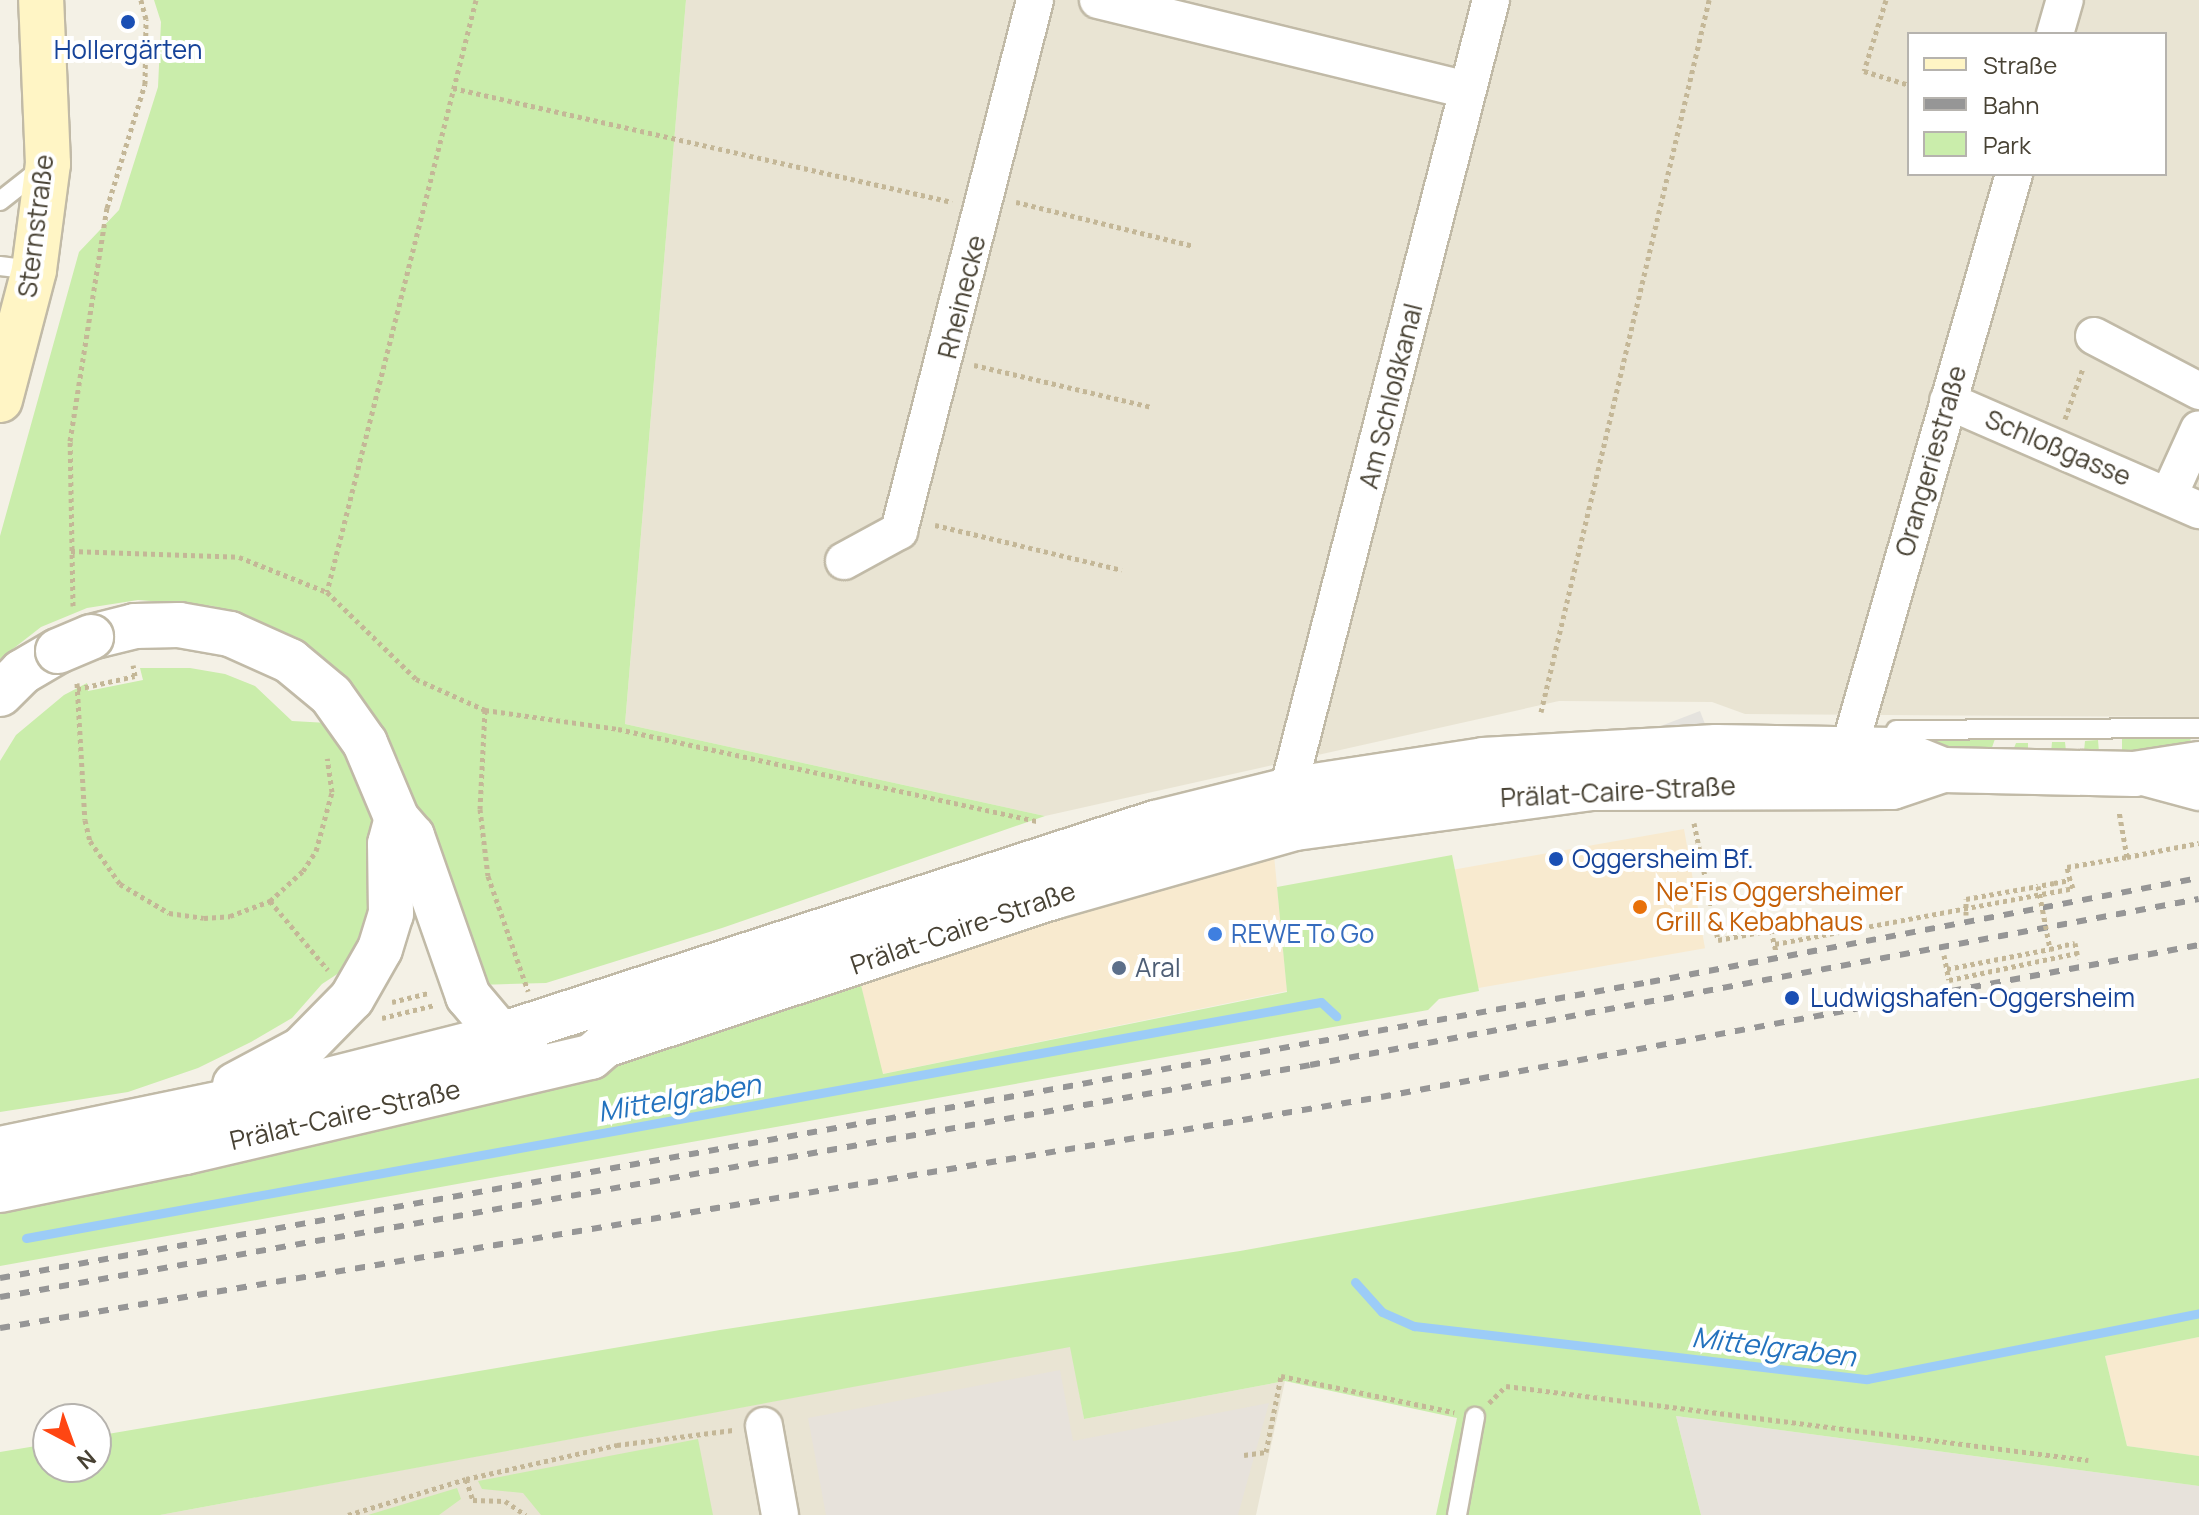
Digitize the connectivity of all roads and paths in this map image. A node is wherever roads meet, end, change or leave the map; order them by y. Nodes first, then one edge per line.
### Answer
1 (41, 0) edge
2 (141, 0) edge
3 (476, 0) edge
4 (1035, 0) edge
5 (1098, 0) edge
6 (1491, 0) edge
7 (1709, 0) edge
8 (1886, 0) edge
9 (2065, 0) edge
10 (2056, 32) edge
11 (1907, 84) edge
12 (453, 88) junction
13 (1467, 90) junction
14 (48, 164) junction
15 (2013, 176) edge
16 (0, 201) edge
17 (986, 202) junction
18 (1194, 246) dead end
19 (17, 268) edge
20 (2094, 336) joint
21 (947, 358) junction
22 (2199, 391) edge
23 (0, 400) edge
24 (1948, 401) junction
25 (1152, 407) dead end
26 (2064, 423) dead end
27 (2199, 429) edge
28 (2184, 503) edge
29 (903, 518) junction
30 (71, 551) junction
31 (844, 561) dead end
32 (1122, 570) dead end
33 (327, 592) junction
34 (75, 643) junction
35 (135, 676) dead end
36 (77, 689) junction
37 (0, 694) edge
38 (485, 710) junction
39 (1541, 712) dead end
40 (2199, 728) edge
41 (1896, 730) dead end
42 (323, 747) dead end
43 (2005, 752) junction
44 (2199, 764) edge
45 (1848, 768) junction
46 (2123, 774) junction
47 (1687, 787) junction
48 (2199, 792) edge
49 (1292, 809) junction
50 (397, 819) junction
51 (1046, 823) dead end
52 (2199, 843) edge
53 (2127, 857) junction
54 (2070, 880) junction
55 (2038, 886) junction
56 (270, 901) junction
57 (983, 901) junction
58 (1966, 912) junction
59 (2050, 949) junction
60 (1944, 955) dead end
61 (1947, 969) junction
62 (338, 982) dead end
63 (437, 991) dead end
64 (528, 992) dead end
65 (444, 1002) dead end
66 (382, 1005) dead end
67 (403, 1014) dead end
68 (501, 1035) junction
69 (605, 1045) junction
70 (178, 1111) junction
71 (0, 1149) edge
72 (0, 1190) edge
73 (1475, 1417) junction
74 (764, 1426) joint
75 (1244, 1455) dead end
76 (2088, 1460) dead end
77 (466, 1479) junction
78 (348, 1515) edge
79 (526, 1515) edge
80 (780, 1515) edge
81 (1457, 1515) edge

1 - 14 main road, Sternstraße
2 - 30 path
3 - 12 path
4 - 17 street, Rheinecke
5 - 13 street
6 - 13 street, Am Schloßkanal
7 - 39 path
8 - 11 path
9 - 10 street
12 - 17 path
12 - 33 path
13 - 49 street, Am Schloßkanal
14 - 16 lane
14 - 19 main road, Sternstraße
15 - 24 street, Orangeriestraße
17 - 18 path
17 - 21 street, Rheinecke
19 - 23 main road, Sternstraße
20 - 22 street
20 - 26 path
21 - 25 path
21 - 29 street, Rheinecke
24 - 28 street, Schloßgasse
24 - 45 street, Orangeriestraße
27 - 28 street, Schloßgasse
29 - 31 street, Rheinecke
29 - 32 path
30 - 33 path
30 - 34 path
33 - 38 path
34 - 36 path
34 - 37 street
34 - 50 street
35 - 36 path
36 - 56 path
38 - 51 path
38 - 64 path
40 - 43 lane
41 - 43 lane
42 - 56 path
43 - 45 street, Prälat-Caire-Straße
43 - 46 street, Prälat-Caire-Straße
44 - 46 street, Prälat-Caire-Straße
45 - 47 street, Prälat-Caire-Straße
45 - 49 street, Prälat-Caire-Straße
46 - 48 street, Prälat-Caire-Straße
46 - 53 path
47 - 49 street, Prälat-Caire-Straße
47 - 58 path
49 - 57 street, Prälat-Caire-Straße
50 - 68 street
50 - 70 street
52 - 53 path
53 - 54 path
54 - 55 path, bridge
54 - 58 path
55 - 58 path
55 - 59 path, bridge
56 - 62 path
57 - 68 street, Prälat-Caire-Straße
57 - 69 street, Prälat-Caire-Straße
59 - 61 path
59 - 61 path, bridge
60 - 61 path
63 - 66 path
65 - 67 path
68 - 69 street
68 - 70 street, Prälat-Caire-Straße
69 - 72 street, Prälat-Caire-Straße
70 - 71 street, Prälat-Caire-Straße
73 - 75 path
73 - 76 path
73 - 81 lane
74 - 77 path
74 - 80 street
77 - 78 path
77 - 79 path

